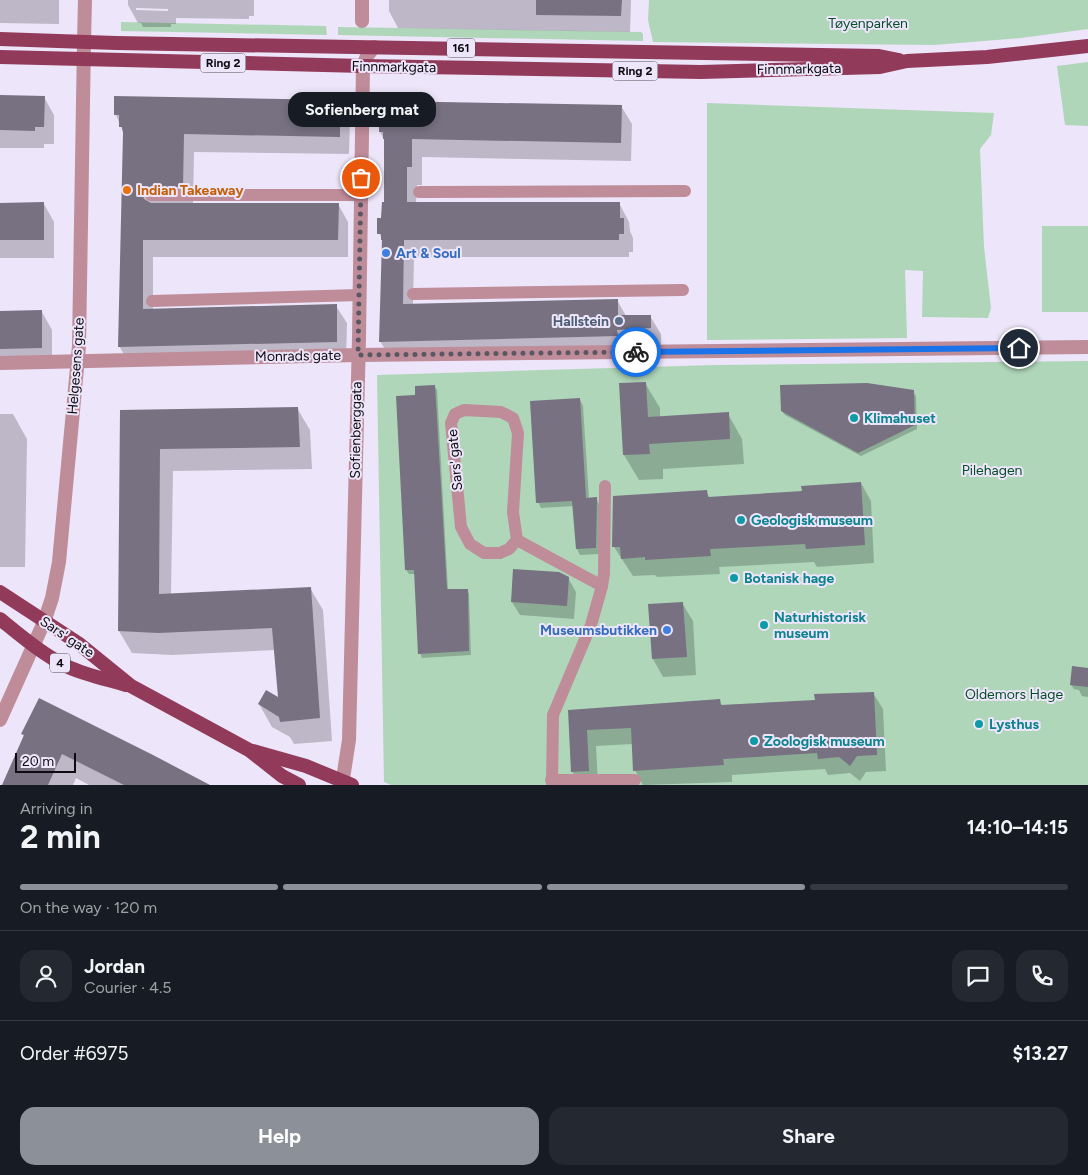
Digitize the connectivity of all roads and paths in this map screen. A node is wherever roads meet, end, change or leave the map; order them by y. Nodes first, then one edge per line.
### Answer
1 (86, 0) edge
2 (362, 0) edge
3 (362, 22) dead end
4 (0, 38) edge
5 (84, 42) junction
6 (1088, 46) edge
7 (374, 47) junction
8 (548, 50) joint
9 (0, 57) edge
10 (84, 59) junction
11 (907, 61) junction
12 (363, 66) junction
13 (685, 191) dead end
14 (418, 192) dead end
15 (360, 194) junction
16 (151, 195) dead end
17 (683, 290) dead end
18 (412, 294) dead end
19 (359, 295) junction
20 (152, 301) dead end
21 (1088, 347) edge
22 (358, 355) junction
23 (78, 362) junction
24 (0, 363) edge
25 (605, 486) dead end
26 (517, 540) junction
27 (602, 586) junction
28 (0, 592) edge
29 (0, 619) edge
30 (44, 622) junction
31 (34, 645) junction
32 (131, 686) junction
33 (0, 720) edge
34 (250, 750) junction
35 (634, 780) dead end
36 (552, 782) edge
37 (346, 783) edge
38 (299, 785) edge

1 - 5 street, Helgesens gate
2 - 3 street
4 - 5 main road, Finnmarkgata / Ring 2
5 - 7 main road, Finnmarkgata / Ring 2
5 - 10 street, Helgesens gate
6 - 11 main road, Finnmarkgata / Ring 2
7 - 8 main road, Finnmarkgata / 161
7 - 12 street, Sofienberggata
8 - 11 main road, Finnmarkgata / Ring 2
9 - 10 main road, Finnmarkgata / Ring 2
10 - 12 main road, Finnmarkgata / Ring 2
10 - 23 street, Helgesens gate
11 - 12 main road, Finnmarkgata / Ring 2
12 - 15 street, Sofienberggata
13 - 14 lane
15 - 16 lane
15 - 19 street, Sofienberggata
17 - 18 lane
19 - 20 lane
19 - 22 street, Sofienberggata
21 - 22 street, Monrads gate
22 - 23 street, Monrads gate
22 - 37 street, Sofienberggata
23 - 24 street, Monrads gate
23 - 30 street, Helgesens gate
25 - 27 lane
26 - 26 lane, Sars' gate
26 - 27 lane
27 - 36 lane
28 - 30 main road, Sars' gate / 4
29 - 31 main road, Sars' gate / 4
30 - 31 street, Helgesens gate
30 - 32 main road, Sars' gate / 4
31 - 32 main road, Sars' gate / 4
31 - 33 street, Helgesens gate
32 - 34 main road, Sars' gate / 4
34 - 37 main road, Sars' gate / 4
34 - 38 main road, Sars' gate / 4
35 - 36 lane

